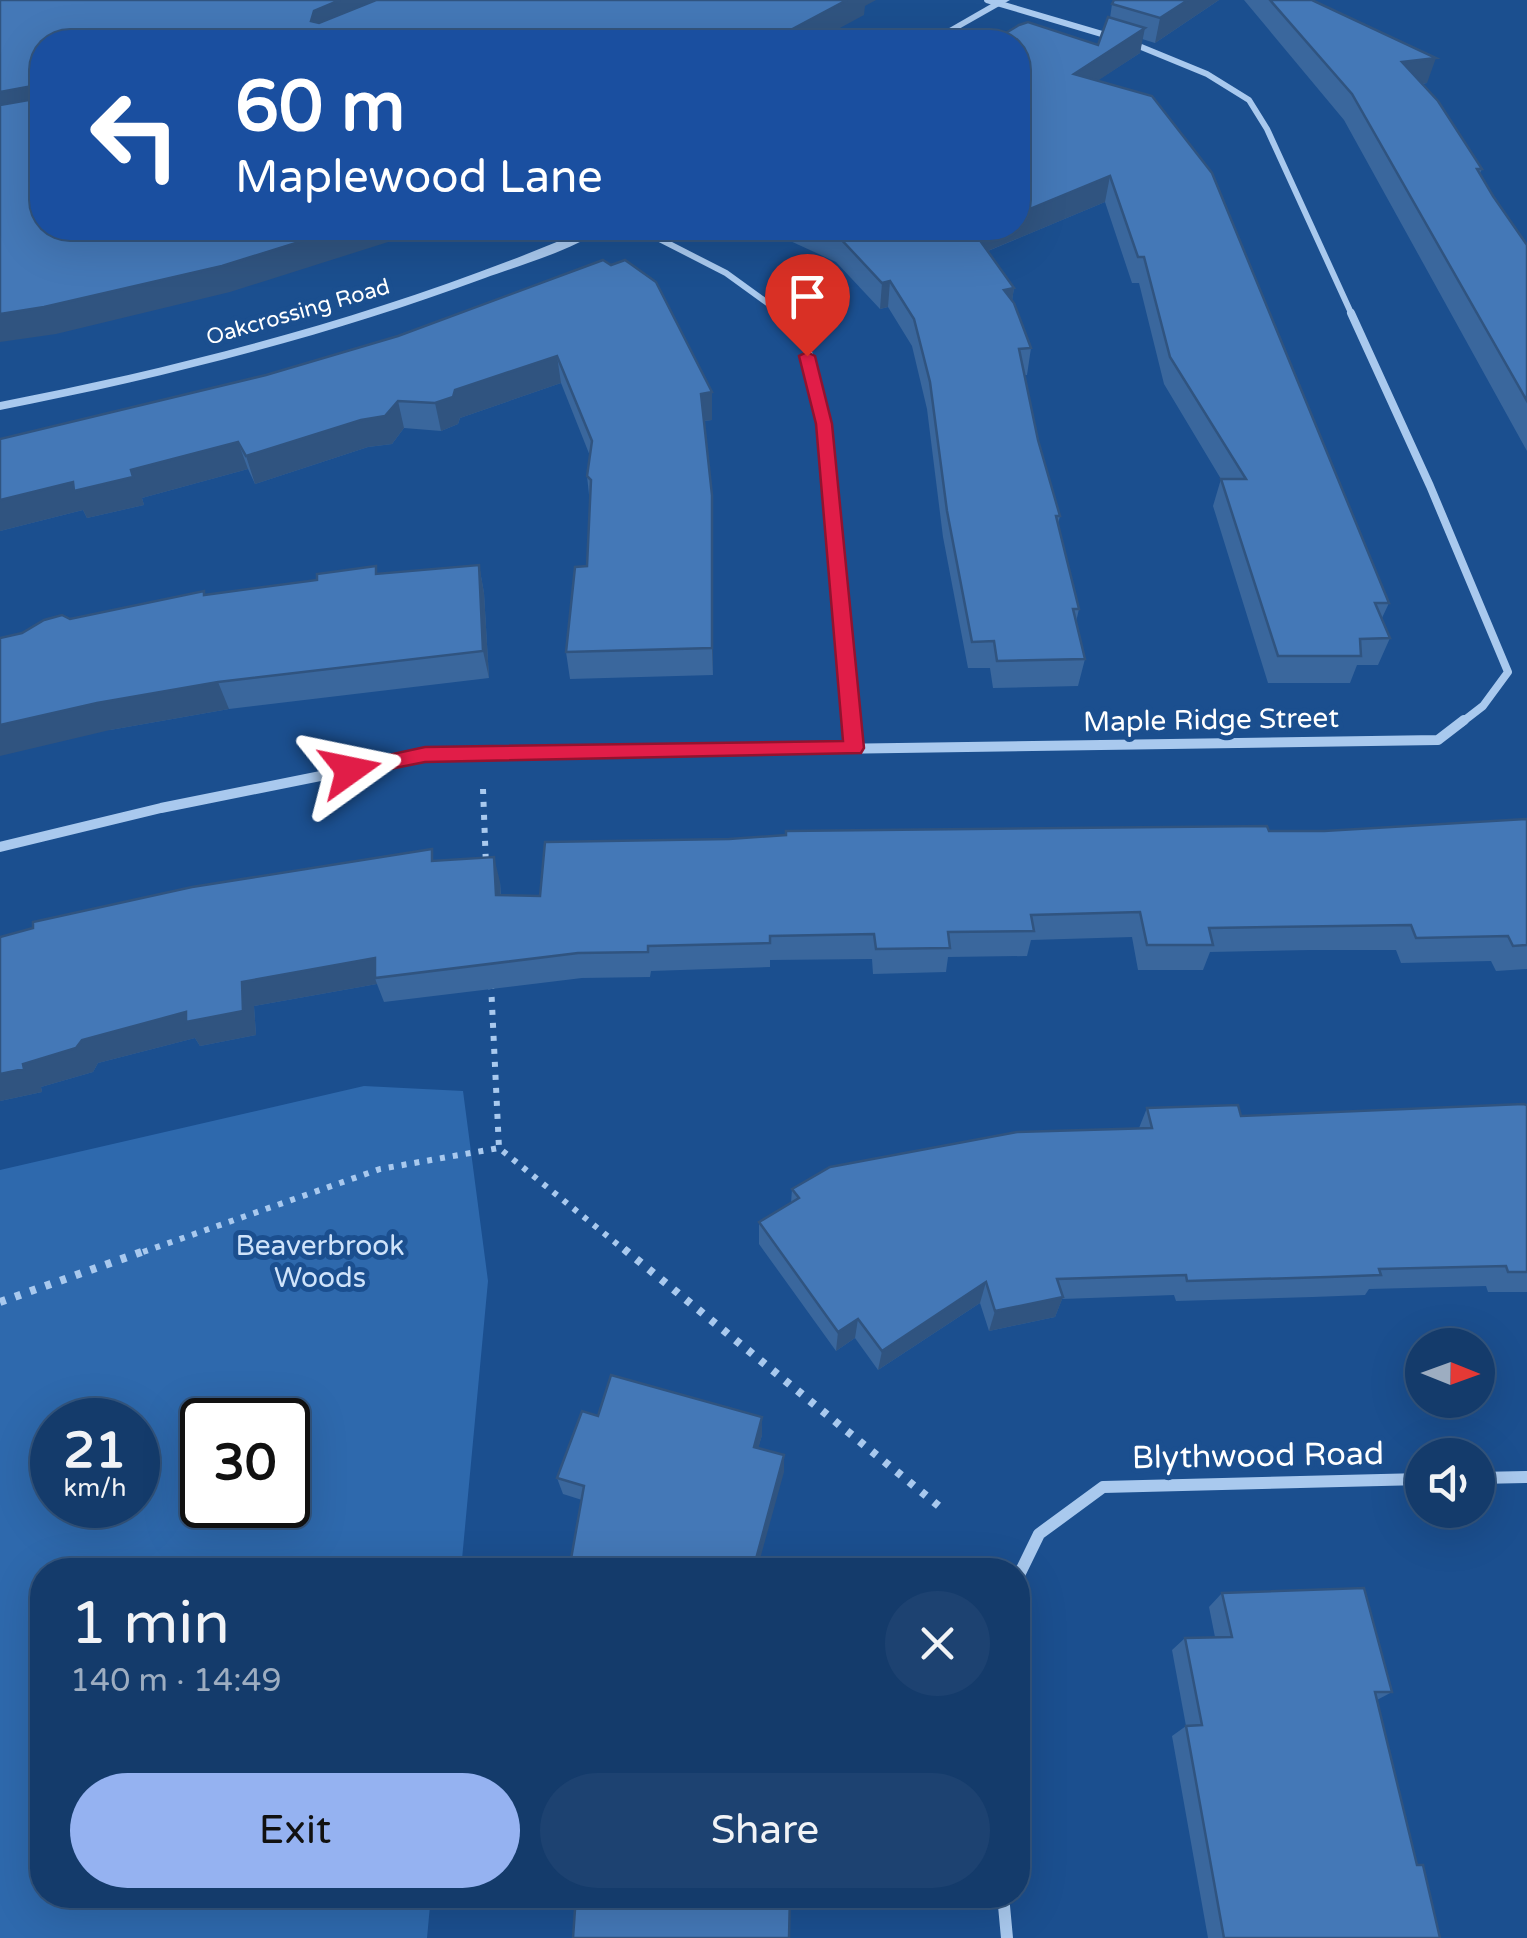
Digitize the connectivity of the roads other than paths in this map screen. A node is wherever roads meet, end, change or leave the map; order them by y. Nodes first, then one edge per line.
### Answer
1 (987, 0) edge
2 (1002, 2) edge
3 (952, 30) edge
4 (572, 240) edge
5 (661, 240) edge
6 (0, 406) edge
7 (854, 748) junction
8 (0, 848) edge
9 (1527, 1477) edge
10 (1495, 1478) edge
11 (1405, 1480) edge
12 (1028, 1558) edge
13 (1005, 1908) edge
14 (1007, 1938) edge

1 - 2 street
2 - 3 street
2 - 7 street, Maple Ridge Street
4 - 6 street, Oakcrossing Road
5 - 7 street
7 - 8 street, Maple Ridge Street
9 - 10 street
11 - 12 street, Blythwood Road
13 - 14 street

